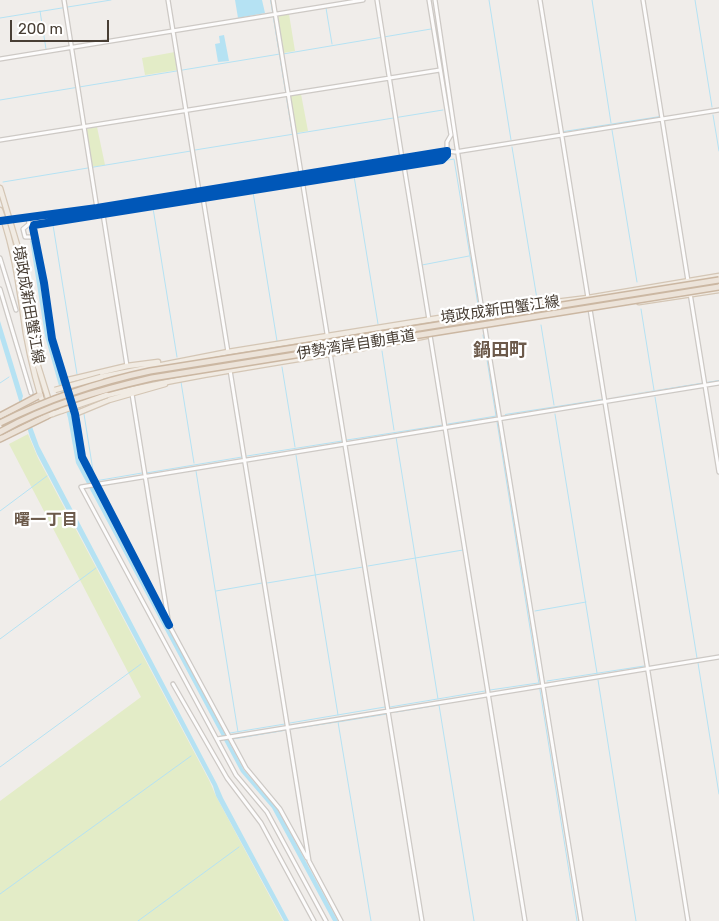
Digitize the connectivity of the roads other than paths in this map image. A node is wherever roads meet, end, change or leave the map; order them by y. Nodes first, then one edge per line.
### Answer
1 (64, 0) edge
2 (168, 0) edge
3 (273, 0) edge
4 (363, 0) edge
5 (377, 0) edge
6 (429, 0) edge
7 (435, 0) edge
8 (540, 0) edge
9 (643, 0) edge
10 (274, 14) junction
11 (173, 31) junction
12 (71, 47) junction
13 (0, 59) edge
14 (440, 70) junction
15 (389, 78) junction
16 (287, 94) junction
17 (186, 110) junction
18 (719, 110) edge
19 (662, 119) junction
20 (84, 127) junction
21 (562, 135) junction
22 (0, 140) edge
23 (447, 151) junction
24 (459, 152) junction
25 (402, 158) junction
26 (404, 166) junction
27 (301, 175) junction
28 (304, 182) junction
29 (0, 188) edge
30 (199, 191) junction
31 (203, 198) junction
32 (97, 208) junction
33 (0, 210) edge
34 (100, 214) junction
35 (28, 218) junction
36 (10, 220) junction
37 (2, 221) edge
38 (34, 237) junction
39 (0, 258) edge
40 (719, 278) edge
41 (688, 281) junction
42 (0, 289) edge
43 (719, 289) edge
44 (690, 295) junction
45 (588, 298) junction
46 (590, 309) junction
47 (16, 310) dead end
48 (483, 311) junction
49 (429, 320) junction
50 (485, 326) junction
51 (328, 336) junction
52 (430, 336) junction
53 (228, 352) junction
54 (331, 354) junction
55 (175, 361) junction
56 (127, 366) junction
57 (230, 370) junction
58 (178, 379) junction
59 (64, 380) junction
60 (705, 383) junction
61 (719, 383) edge
62 (132, 393) junction
63 (32, 394) dead end
64 (43, 394) junction
65 (604, 402) junction
66 (53, 414) junction
67 (75, 414) junction
68 (0, 416) edge
69 (47, 416) junction
70 (500, 419) junction
71 (0, 423) edge
72 (446, 427) junction
73 (0, 432) edge
74 (0, 439) edge
75 (346, 444) junction
76 (244, 460) junction
77 (719, 472) edge
78 (145, 476) junction
79 (94, 484) junction
80 (169, 625) junction
81 (719, 657) edge
82 (647, 669) junction
83 (173, 684) dead end
84 (540, 686) junction
85 (489, 694) junction
86 (388, 710) junction
87 (288, 726) junction
88 (229, 736) junction
89 (218, 739) junction
90 (309, 862) junction
91 (314, 921) edge
92 (326, 921) edge
93 (342, 921) edge
94 (422, 921) edge
95 (525, 921) edge
96 (581, 921) edge
97 (688, 921) edge

1 - 12 street
2 - 11 street
3 - 10 street
4 - 10 street
5 - 15 street
6 - 14 street
7 - 24 street
8 - 21 street
9 - 19 street
10 - 11 street
10 - 16 street
11 - 12 street
11 - 17 street
12 - 13 street
12 - 20 street
14 - 15 street
14 - 23 street
15 - 16 street
15 - 25 street
16 - 17 street
16 - 27 street
17 - 20 street
17 - 30 street
18 - 19 street
19 - 21 street
19 - 41 street
20 - 22 street
20 - 32 street
21 - 24 street
21 - 45 street
23 - 24 street
23 - 25 street
23 - 26 street
24 - 48 street
25 - 27 street
26 - 28 street
26 - 49 street
27 - 28 street
27 - 30 street
28 - 31 street
28 - 51 street
29 - 36 main road, 境政成新田蟹江線
30 - 32 street
31 - 34 street
31 - 53 street
32 - 34 street
32 - 35 street
33 - 37 main road, 境政成新田蟹江線
34 - 38 street
34 - 56 street
35 - 36 street
35 - 38 street
36 - 37 street
36 - 64 main road, 境政成新田蟹江線
37 - 64 main road, 境政成新田蟹江線
38 - 59 street
39 - 47 street
40 - 41 main road, 境政成新田蟹江線
40 - 71 highway, 伊勢湾岸自動車道, bridge
41 - 44 street
41 - 45 main road, 境政成新田蟹江線
42 - 63 street
43 - 44 main road, 境政成新田蟹江線
43 - 73 highway, 伊勢湾岸自動車道, bridge
44 - 46 main road, 境政成新田蟹江線
44 - 60 street
45 - 48 main road, 境政成新田蟹江線
46 - 50 main road, 境政成新田蟹江線
46 - 65 street
48 - 49 main road, 境政成新田蟹江線
48 - 50 street
49 - 51 main road, 境政成新田蟹江線
50 - 52 main road, 境政成新田蟹江線
50 - 70 street
51 - 53 main road, 境政成新田蟹江線
51 - 54 street
52 - 54 main road, 境政成新田蟹江線
52 - 72 street
53 - 55 main road, 境政成新田蟹江線
54 - 57 main road, 境政成新田蟹江線
54 - 75 street
55 - 56 main road
55 - 64 main road, 境政成新田蟹江線, bridge
56 - 59 main road
57 - 58 main road, 境政成新田蟹江線
57 - 76 street
58 - 62 main road
58 - 66 main road, 境政成新田蟹江線, bridge
59 - 67 street
60 - 61 street
60 - 65 street
60 - 77 street
62 - 67 main road
62 - 78 street
64 - 66 main road, 境政成新田蟹江線
64 - 68 highway
64 - 69 main road, 境政成新田蟹江線
65 - 70 street
65 - 82 street
66 - 69 main road, 境政成新田蟹江線
67 - 79 street
69 - 74 highway
70 - 72 street
70 - 84 street
72 - 75 street
72 - 85 street
75 - 76 street
75 - 86 street
76 - 78 street
76 - 87 street
78 - 79 street
78 - 80 street
79 - 80 street
79 - 89 street
80 - 88 street
81 - 82 street
82 - 84 street
82 - 97 street
83 - 91 street
84 - 85 street
84 - 96 street
85 - 86 street
85 - 95 street
86 - 87 street
86 - 94 street
87 - 88 street
87 - 90 street
88 - 89 street
88 - 90 street
89 - 92 street
90 - 93 street

